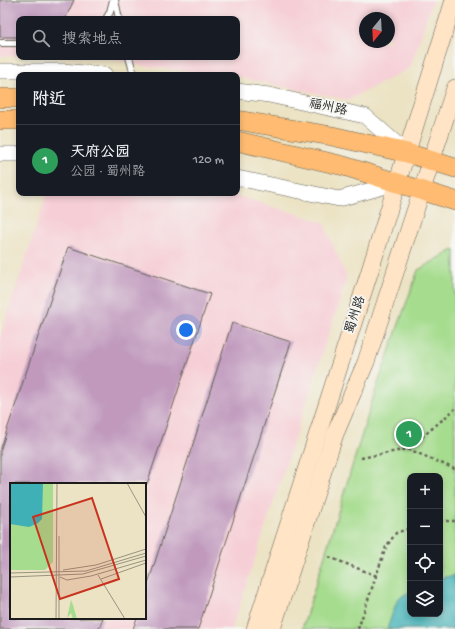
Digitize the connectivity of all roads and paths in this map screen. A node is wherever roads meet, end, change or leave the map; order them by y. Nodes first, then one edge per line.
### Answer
1 (114, 0) edge
2 (454, 0) edge
3 (108, 16) edge
4 (118, 16) edge
5 (0, 43) edge
6 (16, 43) edge
7 (130, 60) edge
8 (0, 70) edge
9 (74, 72) edge
10 (133, 72) edge
11 (455, 88) edge
12 (240, 91) edge
13 (0, 98) edge
14 (16, 98) edge
15 (0, 120) edge
16 (16, 120) edge
17 (240, 121) edge
18 (240, 142) edge
19 (407, 153) junction
20 (0, 154) edge
21 (16, 154) edge
22 (431, 161) junction
23 (455, 168) edge
24 (240, 179) edge
25 (397, 183) junction
26 (422, 190) junction
27 (455, 201) edge
28 (455, 409) edge
29 (408, 449) junction
30 (361, 458) dead end
31 (455, 469) edge
32 (443, 521) edge
33 (455, 521) edge
34 (407, 529) edge
35 (329, 557) dead end
36 (377, 576) junction
37 (255, 629) edge
38 (272, 629) edge
39 (358, 629) edge

1 - 3 lane
1 - 4 lane
2 - 19 main road, 蜀州路
5 - 6 lane
7 - 10 lane
8 - 9 street
11 - 22 main road, 蜀州路
12 - 19 street, 福州路
13 - 14 main road
15 - 16 main road
17 - 19 main road, 福州路
18 - 25 main road
19 - 22 main road, 福州路
19 - 25 main road, 蜀州路
20 - 21 street
22 - 23 main road, 福州路
22 - 26 main road, 蜀州路
24 - 25 street
25 - 26 main road
25 - 37 main road, 蜀州路
26 - 27 main road
26 - 38 main road, 蜀州路
28 - 29 path
29 - 30 path
29 - 31 path
32 - 33 path
34 - 36 path
35 - 36 path
36 - 39 path

